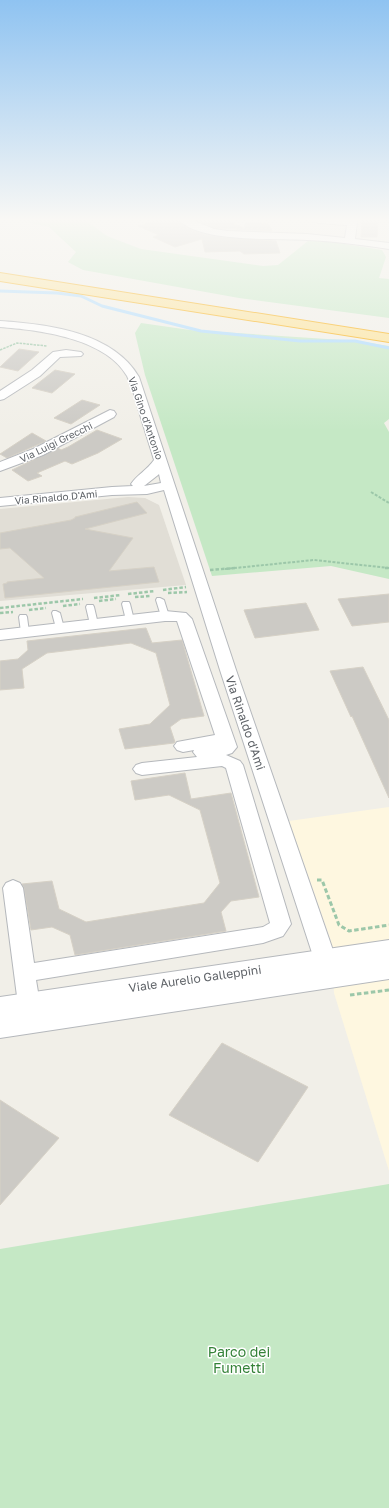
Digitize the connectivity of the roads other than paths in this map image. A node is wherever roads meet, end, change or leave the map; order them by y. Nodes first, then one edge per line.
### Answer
1 (85, 290) edge
2 (145, 290) edge
3 (0, 324) edge
4 (389, 328) edge
5 (389, 338) edge
6 (78, 354) dead end
7 (0, 396) edge
8 (110, 414) dead end
9 (161, 460) junction
10 (0, 467) edge
11 (139, 488) junction
12 (171, 493) junction
13 (0, 502) edge
14 (160, 600) dead end
15 (126, 604) dead end
16 (90, 607) dead end
17 (165, 616) junction
18 (130, 620) junction
19 (94, 624) junction
20 (0, 635) edge
21 (185, 750) dead end
22 (142, 769) dead end
23 (13, 888) dead end
24 (389, 950) edge
25 (325, 959) junction
26 (389, 969) edge
27 (25, 973) junction
28 (29, 1004) junction
29 (0, 1008) edge
30 (0, 1027) edge

1 - 5 highway
2 - 4 highway
3 - 9 street, Via Gino d'Antonio
6 - 7 street
8 - 10 street, Via Luigi Grecchi
9 - 11 street
9 - 12 street, Via Gino d'Antonio
11 - 12 street, Via Rinaldo D'Ami
11 - 13 street, Via Rinaldo D'Ami
12 - 25 street, Via Rinaldo d'Ami
14 - 17 lane
15 - 18 lane
16 - 19 lane
17 - 18 street
17 - 21 street
18 - 19 street
19 - 20 street
22 - 27 street
23 - 27 street
24 - 25 street, Viale Aurelio Galleppini
25 - 28 street, Viale Aurelio Galleppini
26 - 30 street, Viale Aurelio Galleppini
27 - 28 street
28 - 29 street, Viale Aurelio Galleppini

